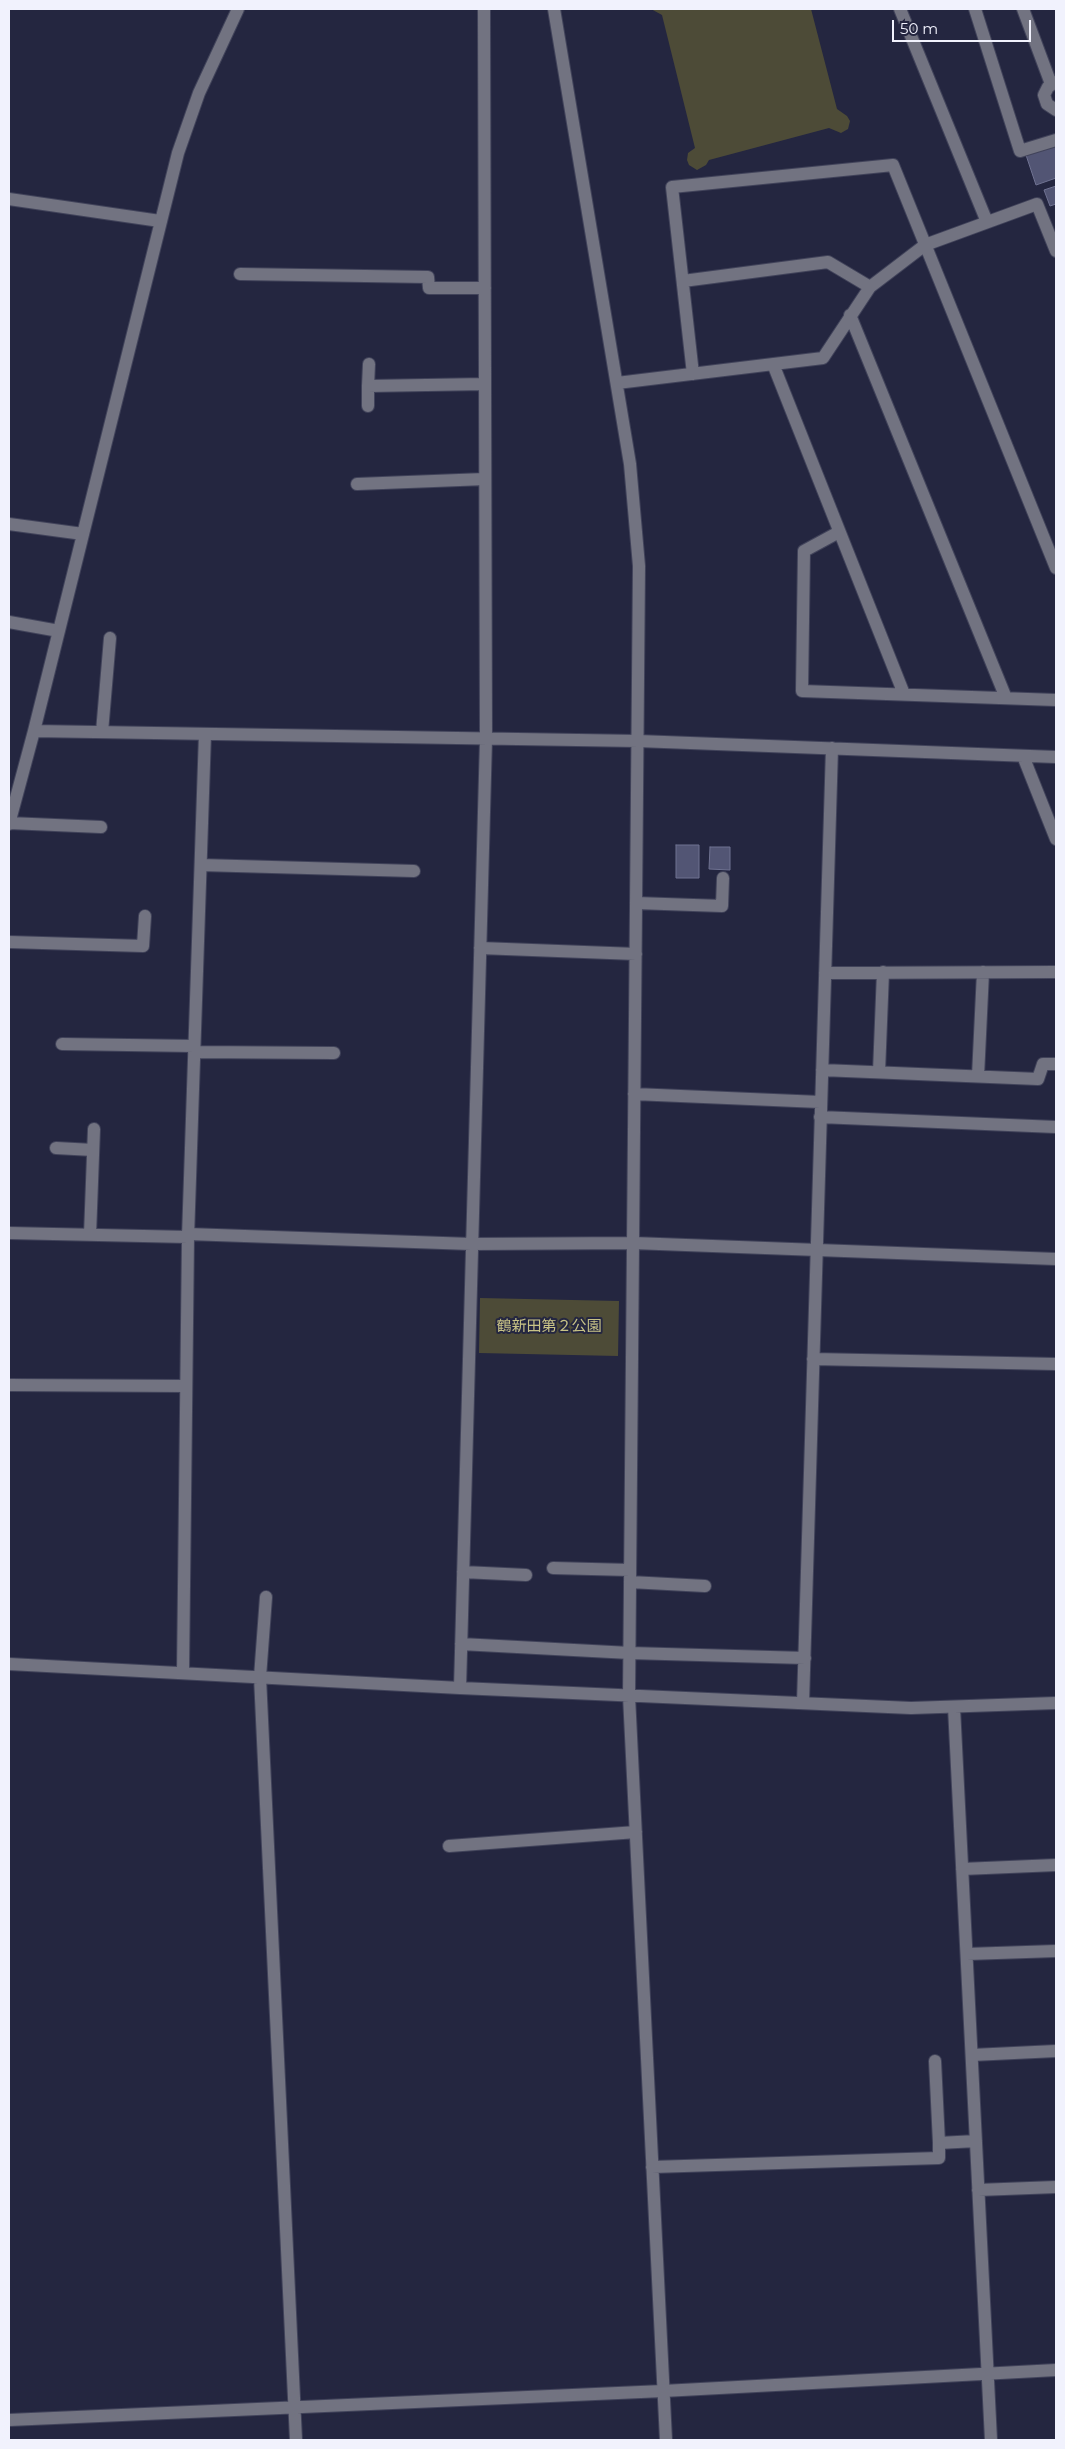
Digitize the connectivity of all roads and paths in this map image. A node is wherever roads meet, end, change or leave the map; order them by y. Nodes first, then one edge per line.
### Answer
1 (238, 9) edge
2 (484, 9) edge
3 (554, 9) edge
4 (900, 9) edge
5 (975, 9) edge
6 (1023, 9) edge
7 (1054, 83) edge
8 (1056, 110) edge
9 (1056, 140) edge
10 (9, 199) edge
11 (160, 221) junction
12 (987, 222) junction
13 (925, 246) junction
14 (1056, 251) edge
15 (240, 274) dead end
16 (683, 281) junction
17 (870, 287) junction
18 (484, 288) junction
19 (850, 315) junction
20 (369, 364) dead end
21 (773, 364) junction
22 (693, 374) junction
23 (617, 383) junction
24 (485, 384) junction
25 (368, 386) junction
26 (368, 406) dead end
27 (485, 479) junction
28 (357, 484) dead end
29 (9, 524) edge
30 (839, 532) junction
31 (83, 534) junction
32 (1056, 568) edge
33 (9, 622) edge
34 (59, 631) junction
35 (110, 638) dead end
36 (904, 694) junction
37 (1006, 698) junction
38 (1056, 700) edge
39 (34, 731) junction
40 (102, 732) junction
41 (205, 734) junction
42 (486, 739) junction
43 (638, 741) junction
44 (832, 748) junction
45 (1023, 756) junction
46 (1056, 757) edge
47 (9, 824) edge
48 (101, 827) dead end
49 (1056, 839) edge
50 (200, 865) junction
51 (414, 871) dead end
52 (723, 878) dead end
53 (636, 903) junction
54 (145, 916) dead end
55 (9, 942) edge
56 (480, 948) junction
57 (636, 954) junction
58 (883, 972) junction
59 (983, 972) junction
60 (1056, 972) edge
61 (825, 973) junction
62 (62, 1044) dead end
63 (194, 1049) junction
64 (334, 1053) dead end
65 (1056, 1064) edge
66 (822, 1070) junction
67 (879, 1072) junction
68 (978, 1076) junction
69 (634, 1094) junction
70 (820, 1102) junction
71 (820, 1117) junction
72 (1056, 1127) edge
73 (94, 1129) dead end
74 (56, 1148) dead end
75 (93, 1150) junction
76 (9, 1233) edge
77 (90, 1235) junction
78 (188, 1236) junction
79 (471, 1244) junction
80 (633, 1244) junction
81 (816, 1251) junction
82 (1056, 1259) edge
83 (813, 1359) junction
84 (1056, 1364) edge
85 (9, 1384) edge
86 (186, 1386) junction
87 (553, 1568) dead end
88 (463, 1572) junction
89 (526, 1575) dead end
90 (630, 1576) junction
91 (705, 1586) dead end
92 (266, 1597) dead end
93 (461, 1644) junction
94 (630, 1653) junction
95 (805, 1658) junction
96 (9, 1664) edge
97 (183, 1673) junction
98 (260, 1677) junction
99 (460, 1688) junction
100 (629, 1696) junction
101 (803, 1703) junction
102 (1056, 1703) edge
103 (954, 1707) junction
104 (636, 1832) junction
105 (449, 1846) dead end
106 (1056, 1865) edge
107 (962, 1869) junction
108 (1056, 1951) edge
109 (967, 1954) junction
110 (1056, 2051) edge
111 (972, 2055) junction
112 (935, 2061) dead end
113 (976, 2141) junction
114 (939, 2143) junction
115 (652, 2166) junction
116 (1056, 2187) edge
117 (978, 2190) junction
118 (1056, 2370) edge
119 (988, 2374) junction
120 (663, 2391) junction
121 (295, 2407) junction
122 (9, 2420) edge
123 (296, 2440) edge
124 (666, 2440) edge
125 (991, 2440) edge

1 - 11 street
2 - 18 street
3 - 23 street
4 - 12 street
5 - 9 street
6 - 7 street
7 - 8 street
10 - 11 street
11 - 31 street
12 - 13 street
12 - 14 street
13 - 16 street
13 - 17 street
13 - 32 street
15 - 18 street
16 - 17 street
16 - 22 street
17 - 19 street
18 - 24 street
19 - 21 street
19 - 37 street
20 - 25 street
21 - 22 street
21 - 30 street
22 - 23 street
23 - 43 street
24 - 25 street
24 - 27 street
25 - 26 street
27 - 28 street
27 - 42 street
29 - 31 street
30 - 36 street
30 - 36 street
31 - 34 street
33 - 34 street
34 - 39 street
35 - 40 street
36 - 37 street
37 - 38 street
39 - 40 street
39 - 47 street
40 - 41 street
41 - 42 street
41 - 50 street
42 - 43 street
42 - 56 street
43 - 44 street
43 - 53 street
44 - 45 street
44 - 61 street
45 - 46 street
45 - 49 street
47 - 48 street
50 - 51 street
50 - 63 street
52 - 53 street
53 - 57 street
54 - 55 street
56 - 57 street
56 - 79 street
57 - 69 street
58 - 59 street
58 - 61 street
58 - 67 street
59 - 60 street
59 - 68 street
61 - 66 street
62 - 63 street
63 - 64 street
63 - 78 street
65 - 68 street
66 - 67 street
66 - 70 street
67 - 68 street
69 - 70 street
69 - 80 street
70 - 71 street
71 - 72 street
71 - 81 street
73 - 75 street
74 - 75 street
75 - 77 street
76 - 77 street
77 - 78 street
78 - 79 street
78 - 86 street
79 - 80 street
79 - 88 street
80 - 81 street
80 - 90 street
81 - 82 street
81 - 83 street
83 - 84 street
83 - 95 street
85 - 86 street
86 - 97 street
87 - 90 street
88 - 89 street
88 - 93 street
90 - 91 street
90 - 94 street
92 - 98 street
93 - 94 street
93 - 99 street
94 - 95 street
94 - 100 street
95 - 101 street
96 - 97 street
97 - 98 street
98 - 99 street
98 - 121 street
99 - 100 street
100 - 101 street
100 - 104 street
101 - 103 street
102 - 103 street
103 - 107 street
104 - 105 street
104 - 115 street
106 - 107 street
107 - 109 street
108 - 109 street
109 - 111 street
110 - 111 street
111 - 113 street
112 - 114 street
113 - 114 street
113 - 117 street
114 - 115 street
115 - 120 street
116 - 117 street
117 - 119 street
118 - 119 street
119 - 120 street
119 - 125 street
120 - 121 street
120 - 124 street
121 - 122 street
121 - 123 street

